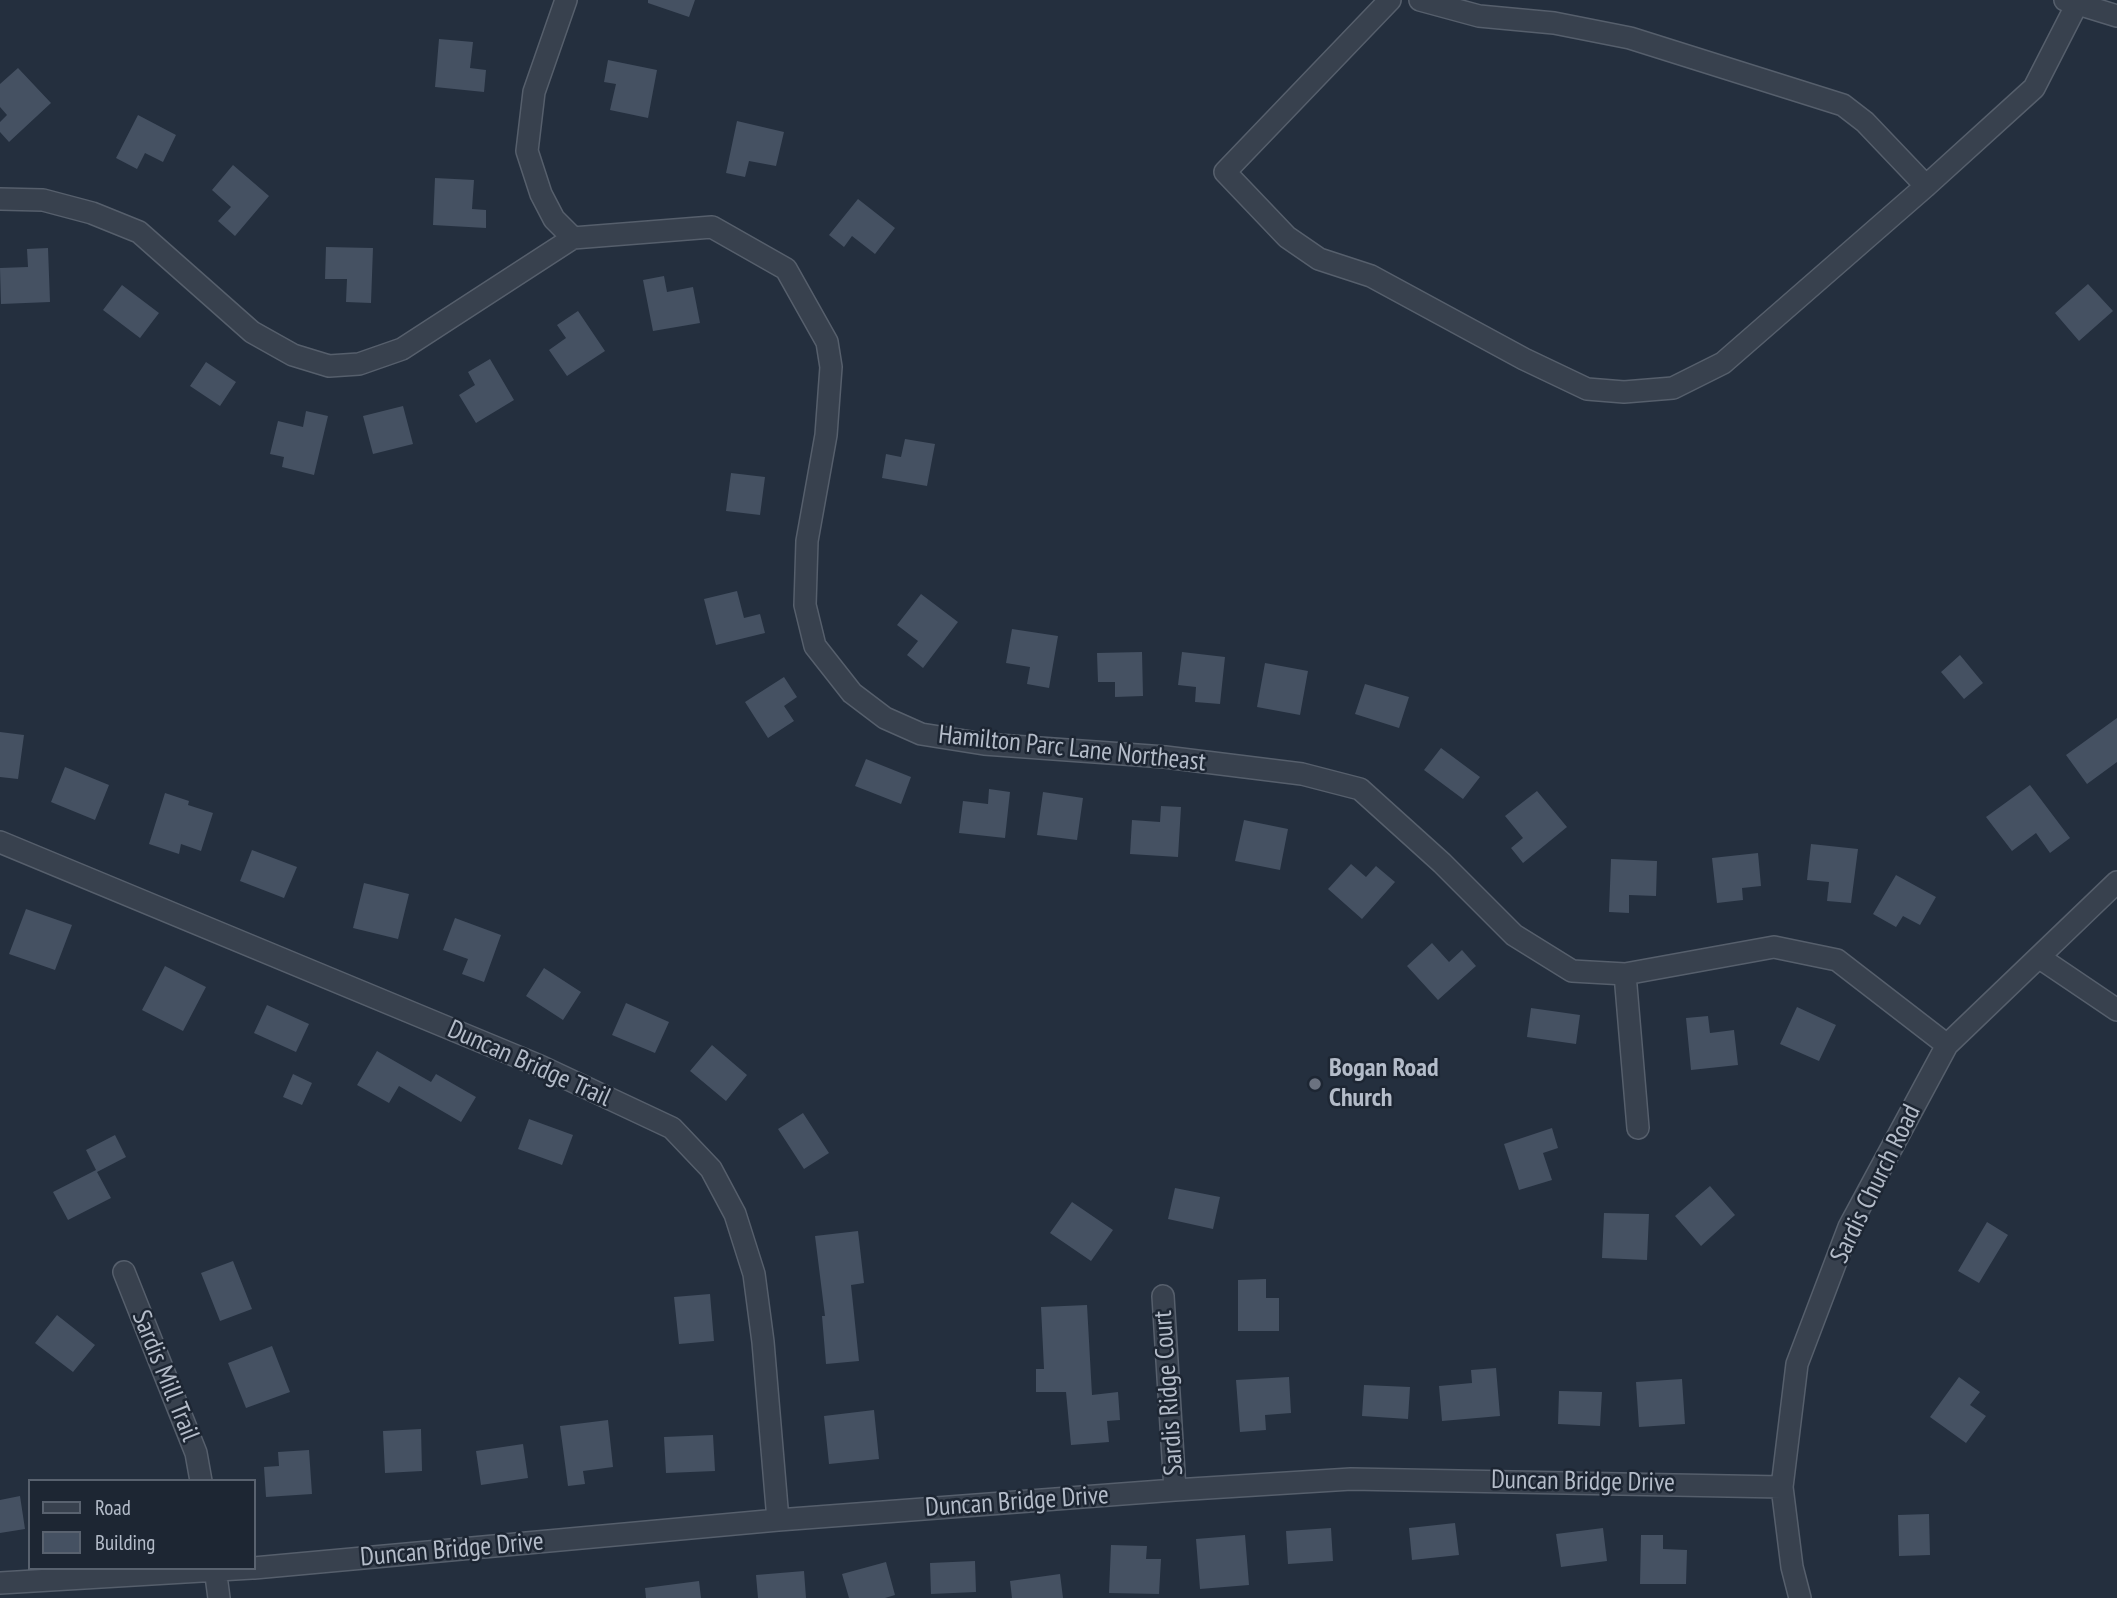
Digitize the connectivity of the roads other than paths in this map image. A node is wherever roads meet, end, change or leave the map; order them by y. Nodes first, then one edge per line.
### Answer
1 (566, 0) edge
2 (1390, 0) edge
3 (1420, 0) edge
4 (2071, 2) edge
5 (2117, 16) edge
6 (1926, 186) junction
7 (0, 199) edge
8 (573, 238) junction
9 (0, 842) edge
10 (2117, 883) edge
11 (2040, 958) junction
12 (1625, 974) junction
13 (2117, 1010) edge
14 (1947, 1045) junction
15 (1638, 1128) dead end
16 (124, 1272) dead end
17 (1163, 1296) dead end
18 (201, 1479) edge
19 (1782, 1487) junction
20 (1175, 1490) junction
21 (778, 1520) junction
22 (256, 1568) edge
23 (216, 1570) edge
24 (0, 1584) edge
25 (219, 1598) edge
26 (1800, 1598) edge

1 - 8 street
2 - 6 street
3 - 6 street
4 - 5 street
4 - 6 street
7 - 8 street, Hamilton Parc Lane Northeast
8 - 12 street, Hamilton Parc Lane Northeast
9 - 21 street, Duncan Bridge Trail
10 - 11 street, Sardis Church Road
11 - 13 street
11 - 14 street, Sardis Church Road
12 - 14 street, Hamilton Parc Lane Northeast
12 - 15 street
14 - 19 street, Sardis Church Road
16 - 18 street, Sardis Mill Trail
17 - 20 street, Sardis Ridge Court
19 - 20 street, Duncan Bridge Drive
19 - 26 street, Sardis Church Road
20 - 21 street, Duncan Bridge Drive
21 - 22 street, Duncan Bridge Drive
23 - 24 street, Duncan Bridge Drive
23 - 25 street

